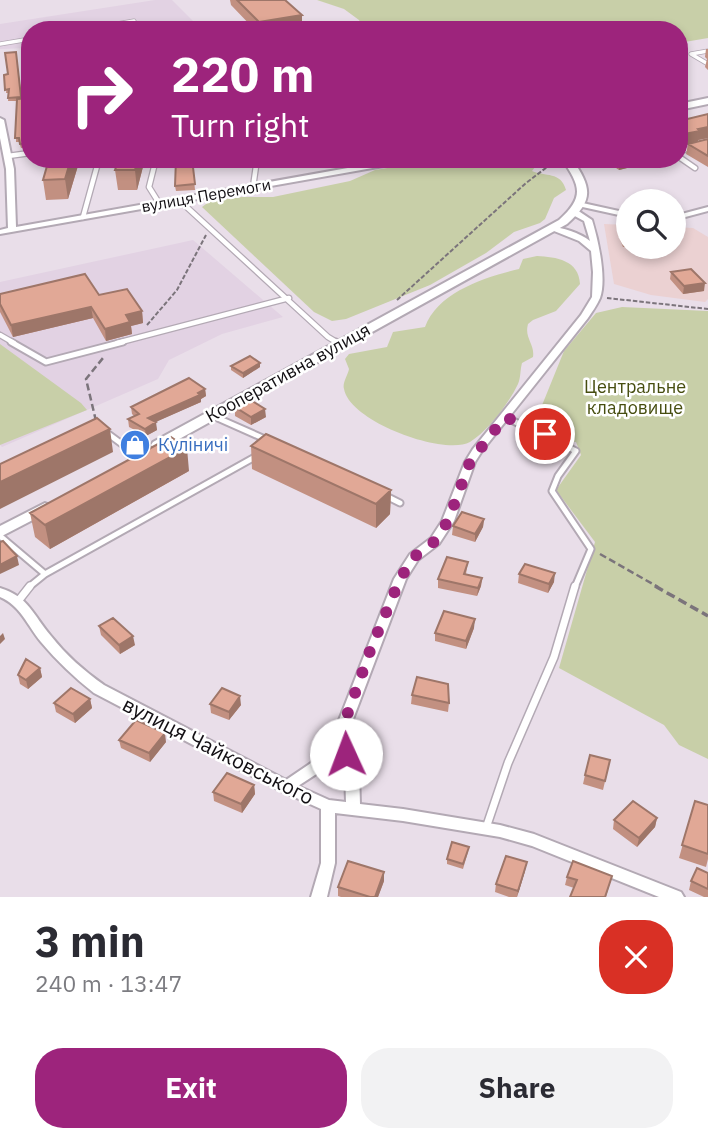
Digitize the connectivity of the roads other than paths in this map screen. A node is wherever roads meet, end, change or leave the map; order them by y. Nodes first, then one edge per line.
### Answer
1 (21, 40) edge
2 (0, 44) edge
3 (708, 51) edge
4 (708, 64) edge
5 (708, 101) edge
6 (688, 105) edge
7 (0, 120) edge
8 (698, 146) edge
9 (688, 149) edge
10 (21, 154) edge
11 (8, 156) junction
12 (688, 163) edge
13 (97, 168) edge
14 (154, 168) edge
15 (256, 168) edge
16 (336, 168) edge
17 (573, 168) edge
18 (695, 168) dead end
19 (253, 187) junction
20 (179, 200) junction
21 (159, 203) junction
22 (577, 208) junction
23 (708, 209) edge
24 (616, 213) edge
25 (686, 215) edge
26 (83, 217) junction
27 (553, 229) junction
28 (12, 230) junction
29 (0, 232) edge
30 (594, 250) junction
31 (289, 298) junction
32 (0, 335) edge
33 (341, 345) junction
34 (212, 415) junction
35 (505, 417) junction
36 (98, 427) edge
37 (277, 445) edge
38 (265, 452) edge
39 (133, 459) joint
40 (376, 491) edge
41 (58, 501) edge
42 (400, 503) dead end
43 (0, 534) edge
44 (45, 574) junction
45 (0, 592) edge
46 (19, 600) junction
47 (340, 735) junction
48 (286, 787) junction
49 (328, 806) junction
50 (353, 810) junction
51 (486, 828) junction
52 (319, 897) edge
53 (676, 897) edge

1 - 2 lane
3 - 4 lane
5 - 6 street
7 - 11 street
8 - 9 lane
10 - 11 lane
11 - 28 street
12 - 18 lane
13 - 26 lane
14 - 21 lane
15 - 19 lane
16 - 19 street, вулиця Перемоги
17 - 22 street
19 - 20 street, вулиця Перемоги
20 - 21 street, вулиця Перемоги
20 - 31 lane
21 - 26 street, вулиця Перемоги
22 - 24 street
22 - 27 street, Кооперативна вулиця
22 - 30 street
23 - 25 street
26 - 28 street, вулиця Перемоги
27 - 30 street
27 - 33 street, Кооперативна вулиця
28 - 29 street, вулиця Перемоги
30 - 35 street
31 - 32 lane
31 - 33 lane
33 - 34 street, Кооперативна вулиця
34 - 37 lane
34 - 39 street, Кооперативна вулиця
35 - 47 street
35 - 51 lane
36 - 39 lane
38 - 44 lane
40 - 42 lane
41 - 43 street
43 - 44 lane
44 - 46 lane
45 - 46 street
46 - 48 street, вулиця Чайковського
47 - 48 street
47 - 50 street
48 - 49 street, вулиця Чайковського
49 - 50 street, вулиця Чайковського
49 - 52 street
50 - 51 street, вулиця Чайковського
51 - 53 street, вулиця Чайковського

